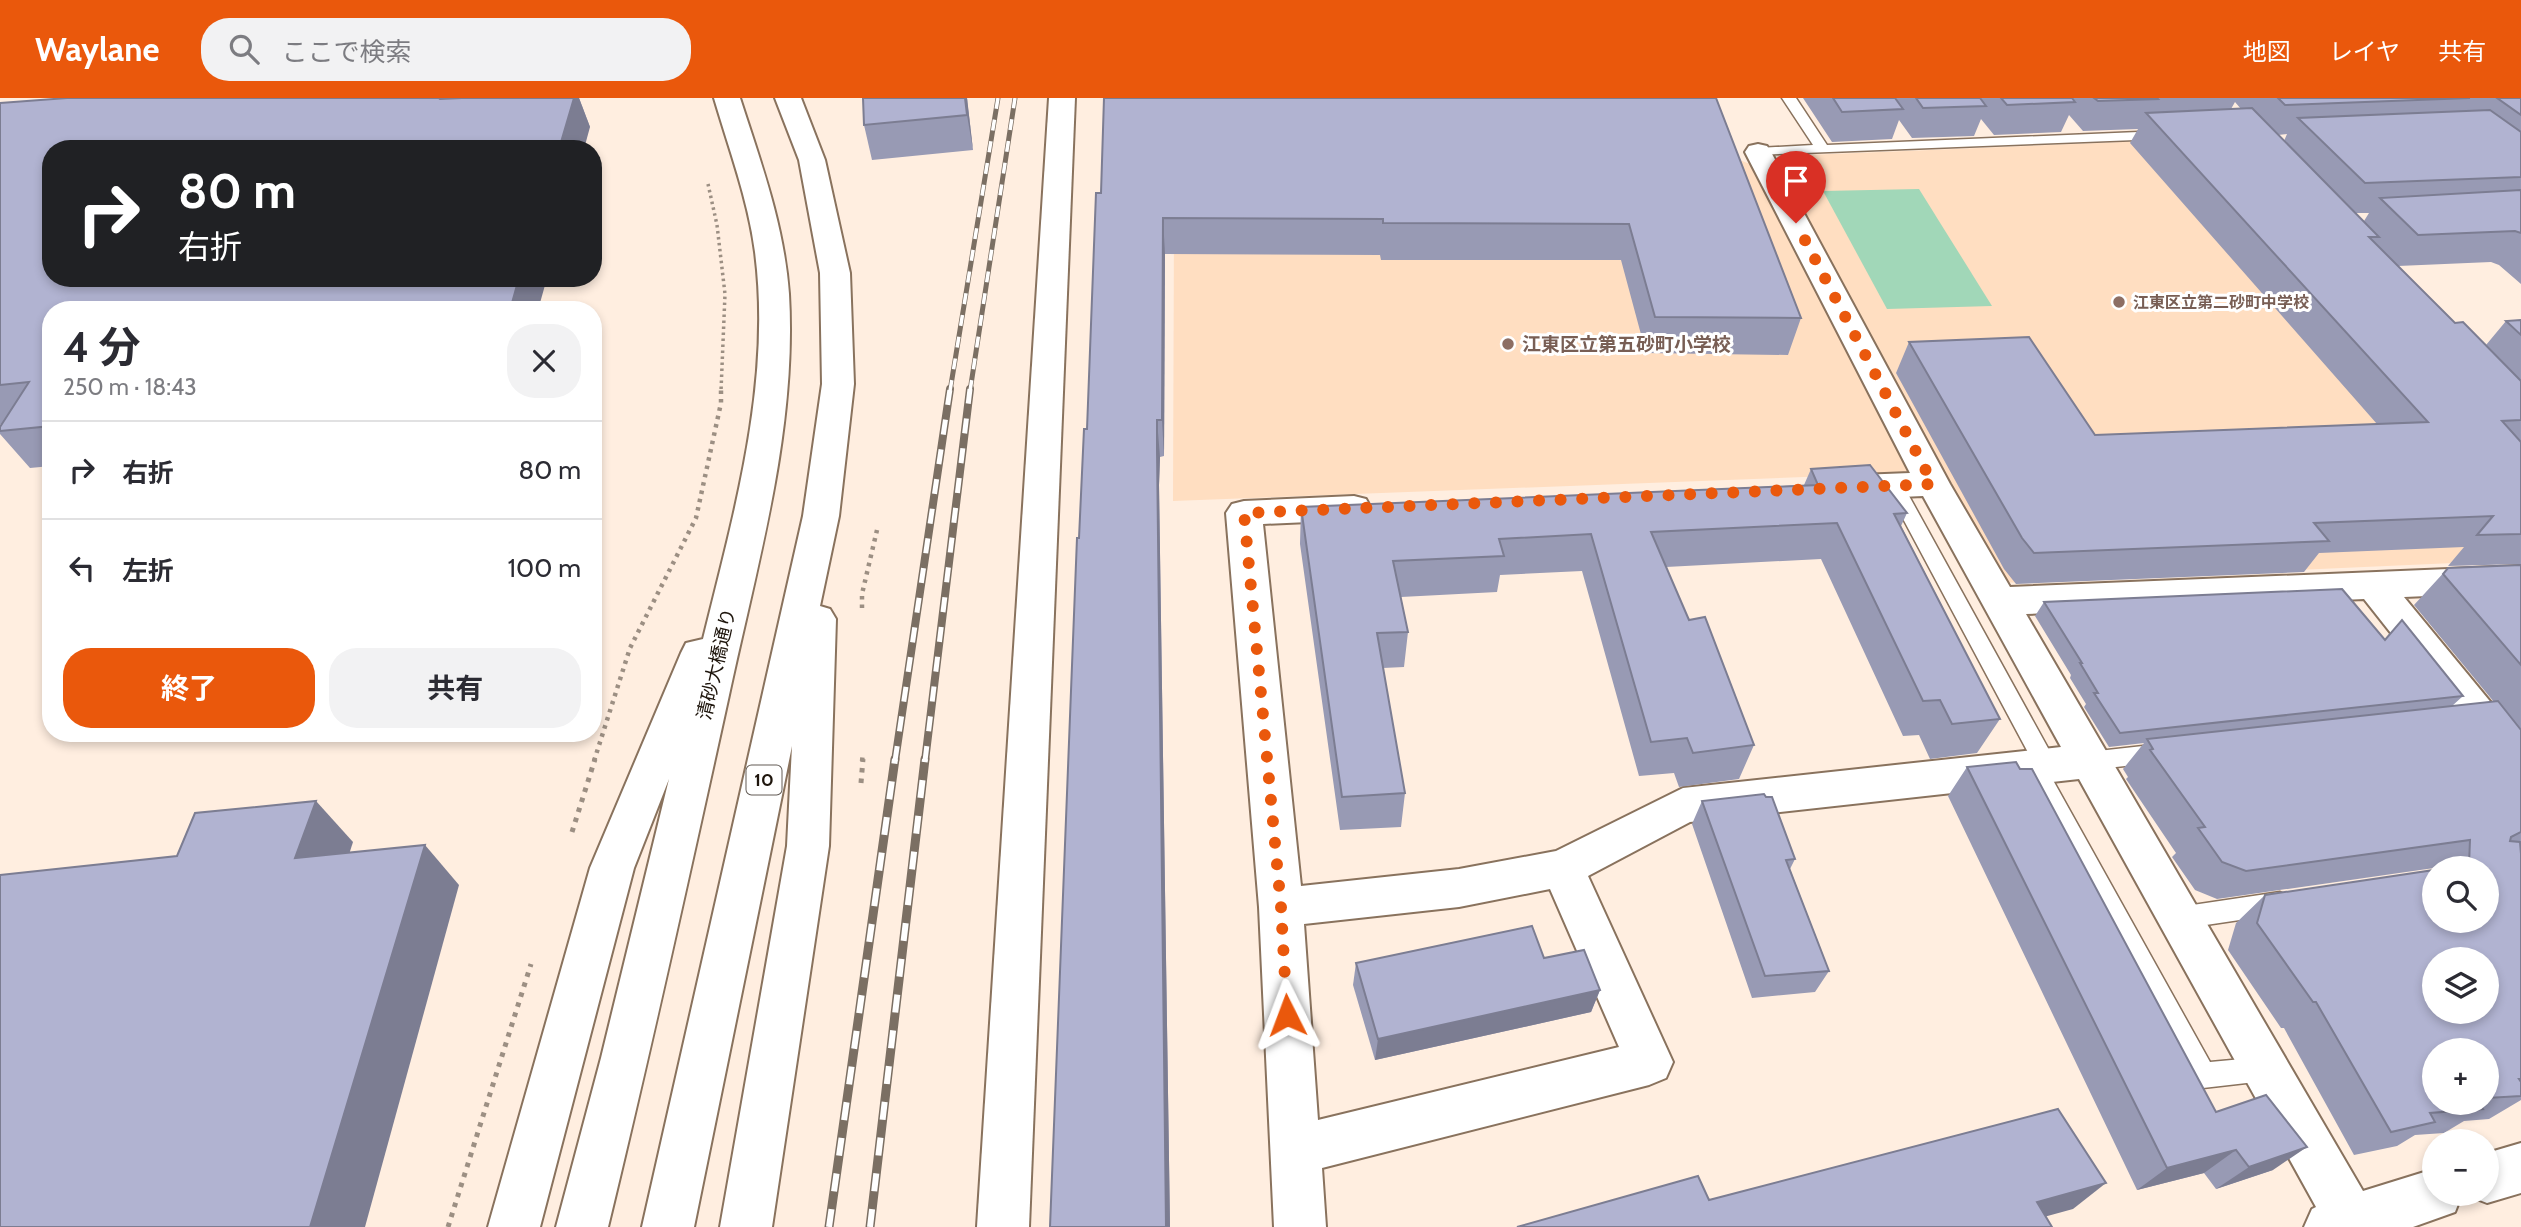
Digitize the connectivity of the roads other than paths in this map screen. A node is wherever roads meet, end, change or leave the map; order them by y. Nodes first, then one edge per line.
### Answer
1 (727, 98) edge
2 (788, 98) edge
3 (1062, 98) edge
4 (1789, 98) edge
5 (2143, 117) dead end
6 (1975, 125) edge
7 (1894, 127) edge
8 (1990, 143) junction
9 (1908, 147) junction
10 (1823, 150) junction
11 (1758, 152) joint
12 (1933, 484) junction
13 (1894, 485) junction
14 (1797, 489) edge
15 (1396, 506) edge
16 (821, 516) junction
17 (744, 544) junction
18 (2521, 579) edge
19 (2372, 585) junction
20 (1999, 601) junction
21 (2183, 750) edge
22 (2089, 761) junction
23 (2040, 766) junction
24 (2521, 768) edge
25 (1563, 868) junction
26 (2300, 900) edge
27 (1281, 907) junction
28 (2179, 918) junction
29 (2264, 1069) junction
30 (1295, 1150) junction
31 (2521, 1168) edge
32 (2499, 1174) edge
33 (2422, 1199) edge
34 (2340, 1224) edge
35 (514, 1227) edge
36 (582, 1227) edge
37 (668, 1227) edge
38 (746, 1227) edge
39 (1003, 1227) edge
40 (1300, 1227) edge

1 - 17 street, 清砂大橋通り
2 - 16 street, 10
3 - 39 street
4 - 10 lane
5 - 8 lane
6 - 8 lane
7 - 9 lane
8 - 9 lane
9 - 10 lane
10 - 11 lane
11 - 12 street
12 - 13 street
12 - 20 street
13 - 14 street
13 - 23 lane
15 - 27 street
16 - 37 street, 10
16 - 38 street
17 - 35 street
17 - 36 street, 清砂大橋通り
18 - 19 street
19 - 20 street
19 - 24 street
20 - 22 street
21 - 22 lane
22 - 23 street
22 - 28 street
23 - 25 street
23 - 29 lane
25 - 27 street
25 - 30 street
26 - 28 lane
27 - 30 street
28 - 29 street
29 - 34 street
30 - 40 street
31 - 32 street
33 - 34 street

